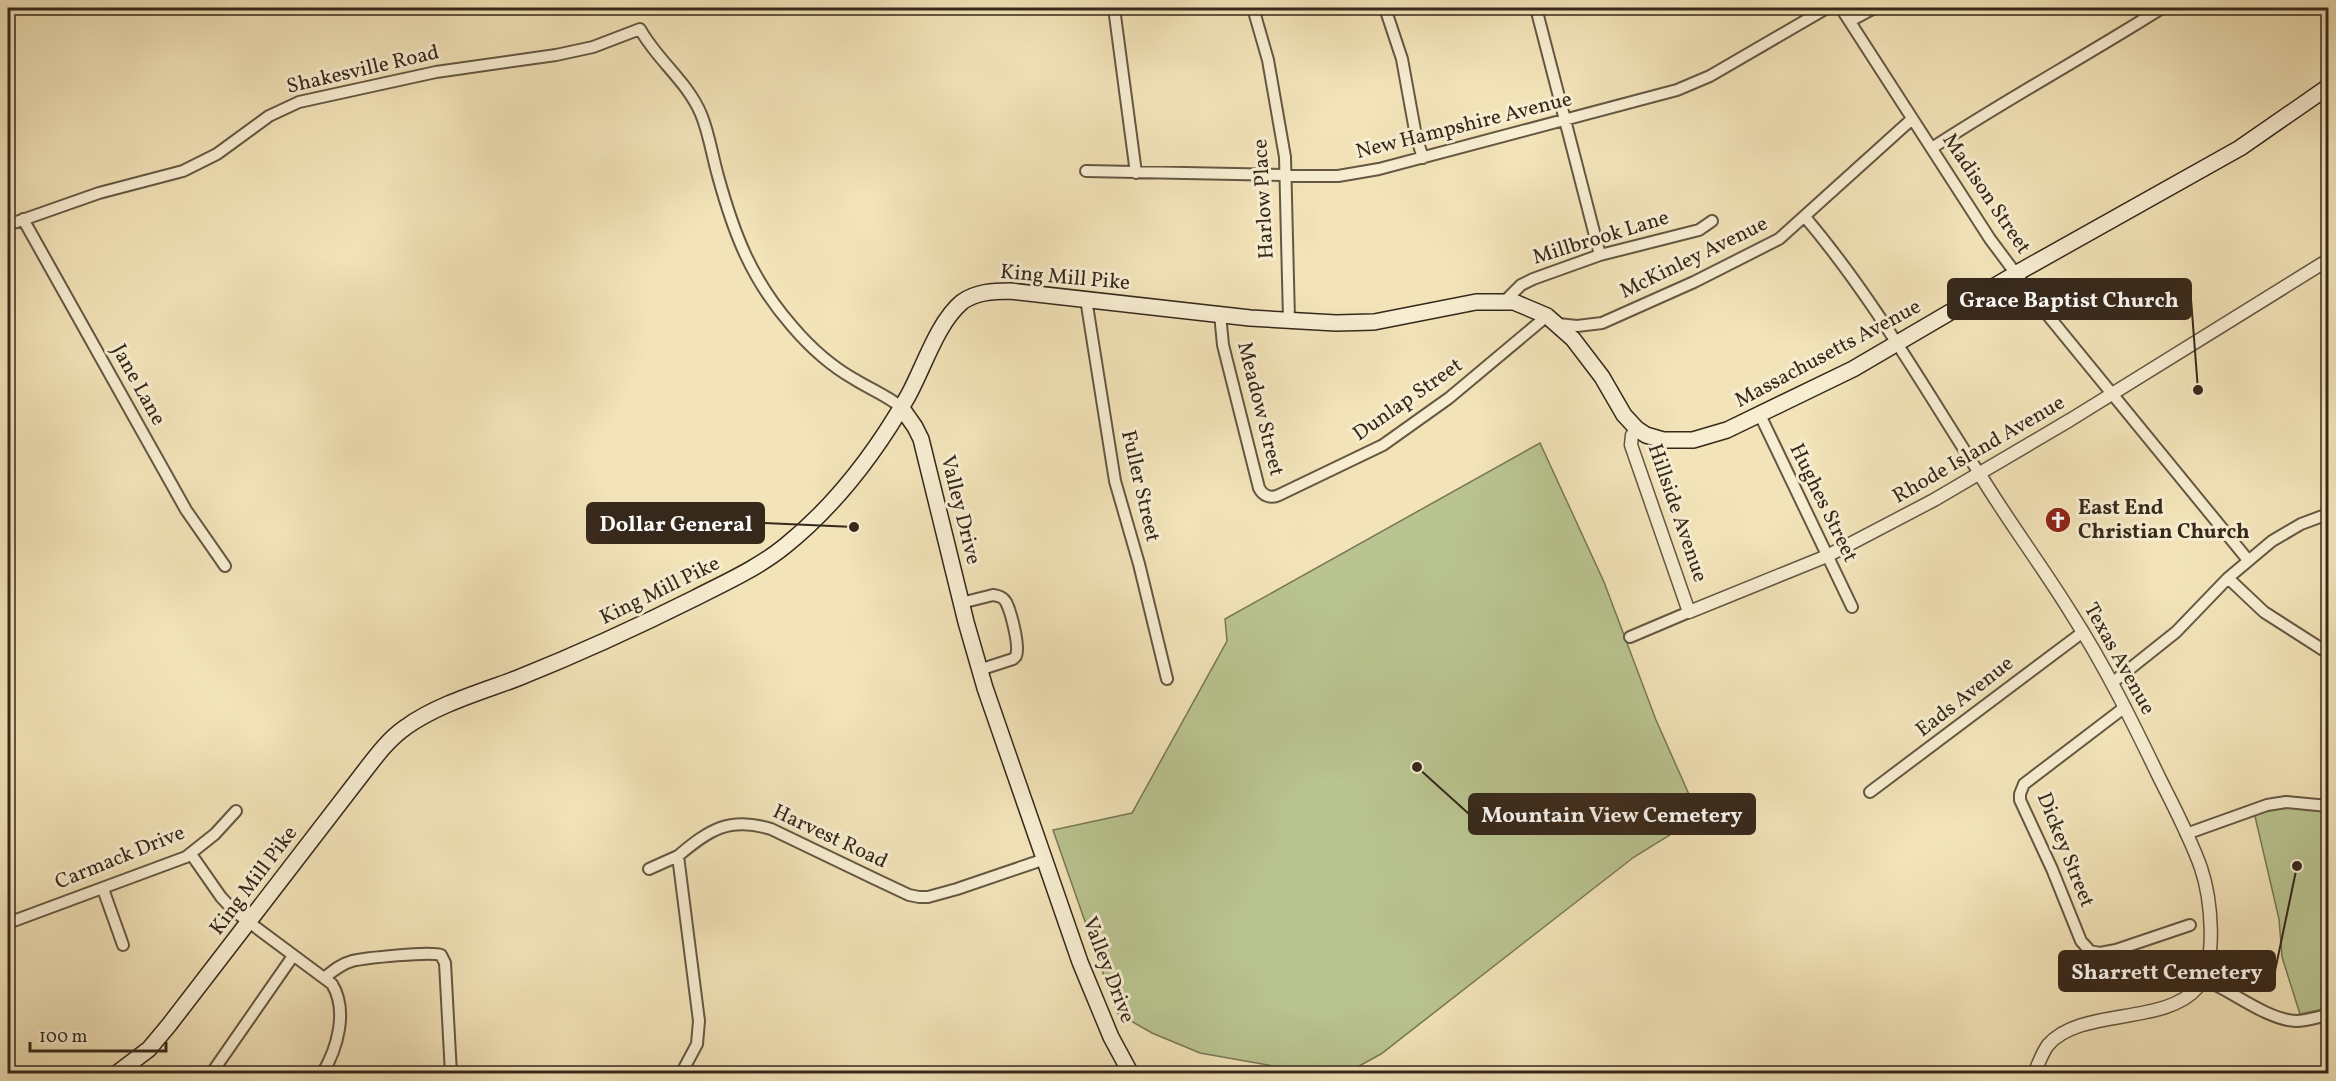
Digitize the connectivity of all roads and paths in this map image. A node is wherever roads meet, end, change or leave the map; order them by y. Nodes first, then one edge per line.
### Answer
1 (1114, 8) edge
2 (1253, 8) edge
3 (1385, 8) edge
4 (1536, 8) edge
5 (1827, 8) edge
6 (1841, 8) edge
7 (1874, 8) edge
8 (2162, 8) edge
9 (1850, 21) junction
10 (640, 29) joint
11 (2328, 87) edge
12 (1912, 119) junction
13 (1564, 120) junction
14 (1932, 148) junction
15 (1423, 158) junction
16 (1086, 171) dead end
17 (1136, 172) junction
18 (1287, 176) junction
19 (1805, 217) junction
20 (23, 219) junction
21 (1712, 221) dead end
22 (8, 225) edge
23 (1600, 255) junction
24 (2328, 260) edge
25 (2017, 273) junction
26 (1086, 299) junction
27 (1505, 301) junction
28 (1220, 314) junction
29 (1289, 320) junction
30 (1552, 320) junction
31 (1897, 344) junction
32 (2112, 394) junction
33 (901, 407) junction
34 (1760, 415) junction
35 (1636, 429) junction
36 (1979, 473) junction
37 (1280, 495) joint
38 (2328, 514) edge
39 (1827, 556) junction
40 (2248, 560) junction
41 (225, 566) dead end
42 (2228, 578) junction
43 (961, 603) junction
44 (1852, 607) dead end
45 (1689, 612) junction
46 (2083, 632) junction
47 (1630, 637) dead end
48 (2328, 653) edge
49 (979, 669) junction
50 (1167, 679) dead end
51 (2112, 682) junction
52 (2125, 707) junction
53 (1870, 792) dead end
54 (2328, 806) edge
55 (236, 811) dead end
56 (2186, 834) junction
57 (191, 854) junction
58 (678, 856) junction
59 (1045, 859) junction
60 (649, 869) dead end
61 (103, 889) junction
62 (249, 922) junction
63 (8, 923) edge
64 (2190, 926) dead end
65 (123, 945) dead end
66 (293, 956) junction
67 (324, 978) junction
68 (2203, 979) junction
69 (2328, 1015) edge
70 (116, 1074) edge
71 (211, 1074) edge
72 (322, 1074) edge
73 (452, 1074) edge
74 (681, 1074) edge
75 (1131, 1074) edge
76 (2034, 1074) edge

1 - 17 street
2 - 18 street, Harlow Place
3 - 15 street
4 - 13 street
5 - 13 street, New Hampshire Avenue
6 - 9 street, Madison Street
7 - 9 street
8 - 14 street
9 - 12 street, Madison Street
10 - 20 street, Shakesville Road
10 - 33 street, Valley Drive
11 - 25 main road, Massachusetts Avenue
12 - 14 street, Madison Street
12 - 19 street, McKinley Avenue
13 - 15 street, New Hampshire Avenue
13 - 23 street
14 - 25 street, Madison Street
15 - 18 street, New Hampshire Avenue
16 - 17 street, New Hampshire Avenue
17 - 18 street, New Hampshire Avenue
18 - 29 street, Harlow Place
19 - 30 street, McKinley Avenue
19 - 31 street, Texas Avenue
20 - 22 street, Shakesville Road
20 - 41 street, Jane Lane
21 - 23 street, Millbrook Lane
23 - 27 street, Millbrook Lane
24 - 32 street, Rhode Island Avenue
25 - 31 main road, Massachusetts Avenue
25 - 32 street, Madison Street
26 - 28 main road, King Mill Pike
26 - 33 main road, King Mill Pike
26 - 50 street, Fuller Street
27 - 29 main road, King Mill Pike
27 - 30 main road, King Mill Pike
28 - 29 main road, King Mill Pike
28 - 37 street, Meadow Street
30 - 35 main road
30 - 37 street, Dunlap Street
31 - 34 main road, Massachusetts Avenue
31 - 36 street, Texas Avenue
32 - 36 street, Rhode Island Avenue
32 - 40 street, Madison Street
33 - 43 main road, Valley Drive
33 - 62 main road, King Mill Pike
34 - 35 main road, Massachusetts Avenue
34 - 39 street, Hughes Street
35 - 45 street, Hillside Avenue
36 - 39 street, Rhode Island Avenue
36 - 46 street, Texas Avenue
38 - 40 street
39 - 44 street, Hughes Street
39 - 45 street, Rhode Island Avenue
40 - 42 street
42 - 48 street
42 - 51 street
43 - 49 main road, Valley Drive
43 - 49 street
45 - 47 street, Rhode Island Avenue
46 - 51 street, Texas Avenue
46 - 53 street, Eads Avenue
49 - 59 main road, Valley Drive
51 - 52 street, Texas Avenue
52 - 56 street, Texas Avenue
52 - 64 street, Dickey Street
54 - 56 street
55 - 57 street, Carmack Drive
56 - 68 street, Texas Avenue
57 - 61 street, Carmack Drive
57 - 62 street
58 - 59 street, Harvest Road
58 - 60 street, Harvest Road
58 - 74 street
59 - 75 main road, Valley Drive
61 - 63 street, Carmack Drive
61 - 65 street
62 - 66 street
62 - 70 main road, King Mill Pike
66 - 67 street
66 - 71 street
67 - 72 street
67 - 73 street
68 - 69 street
68 - 76 street

